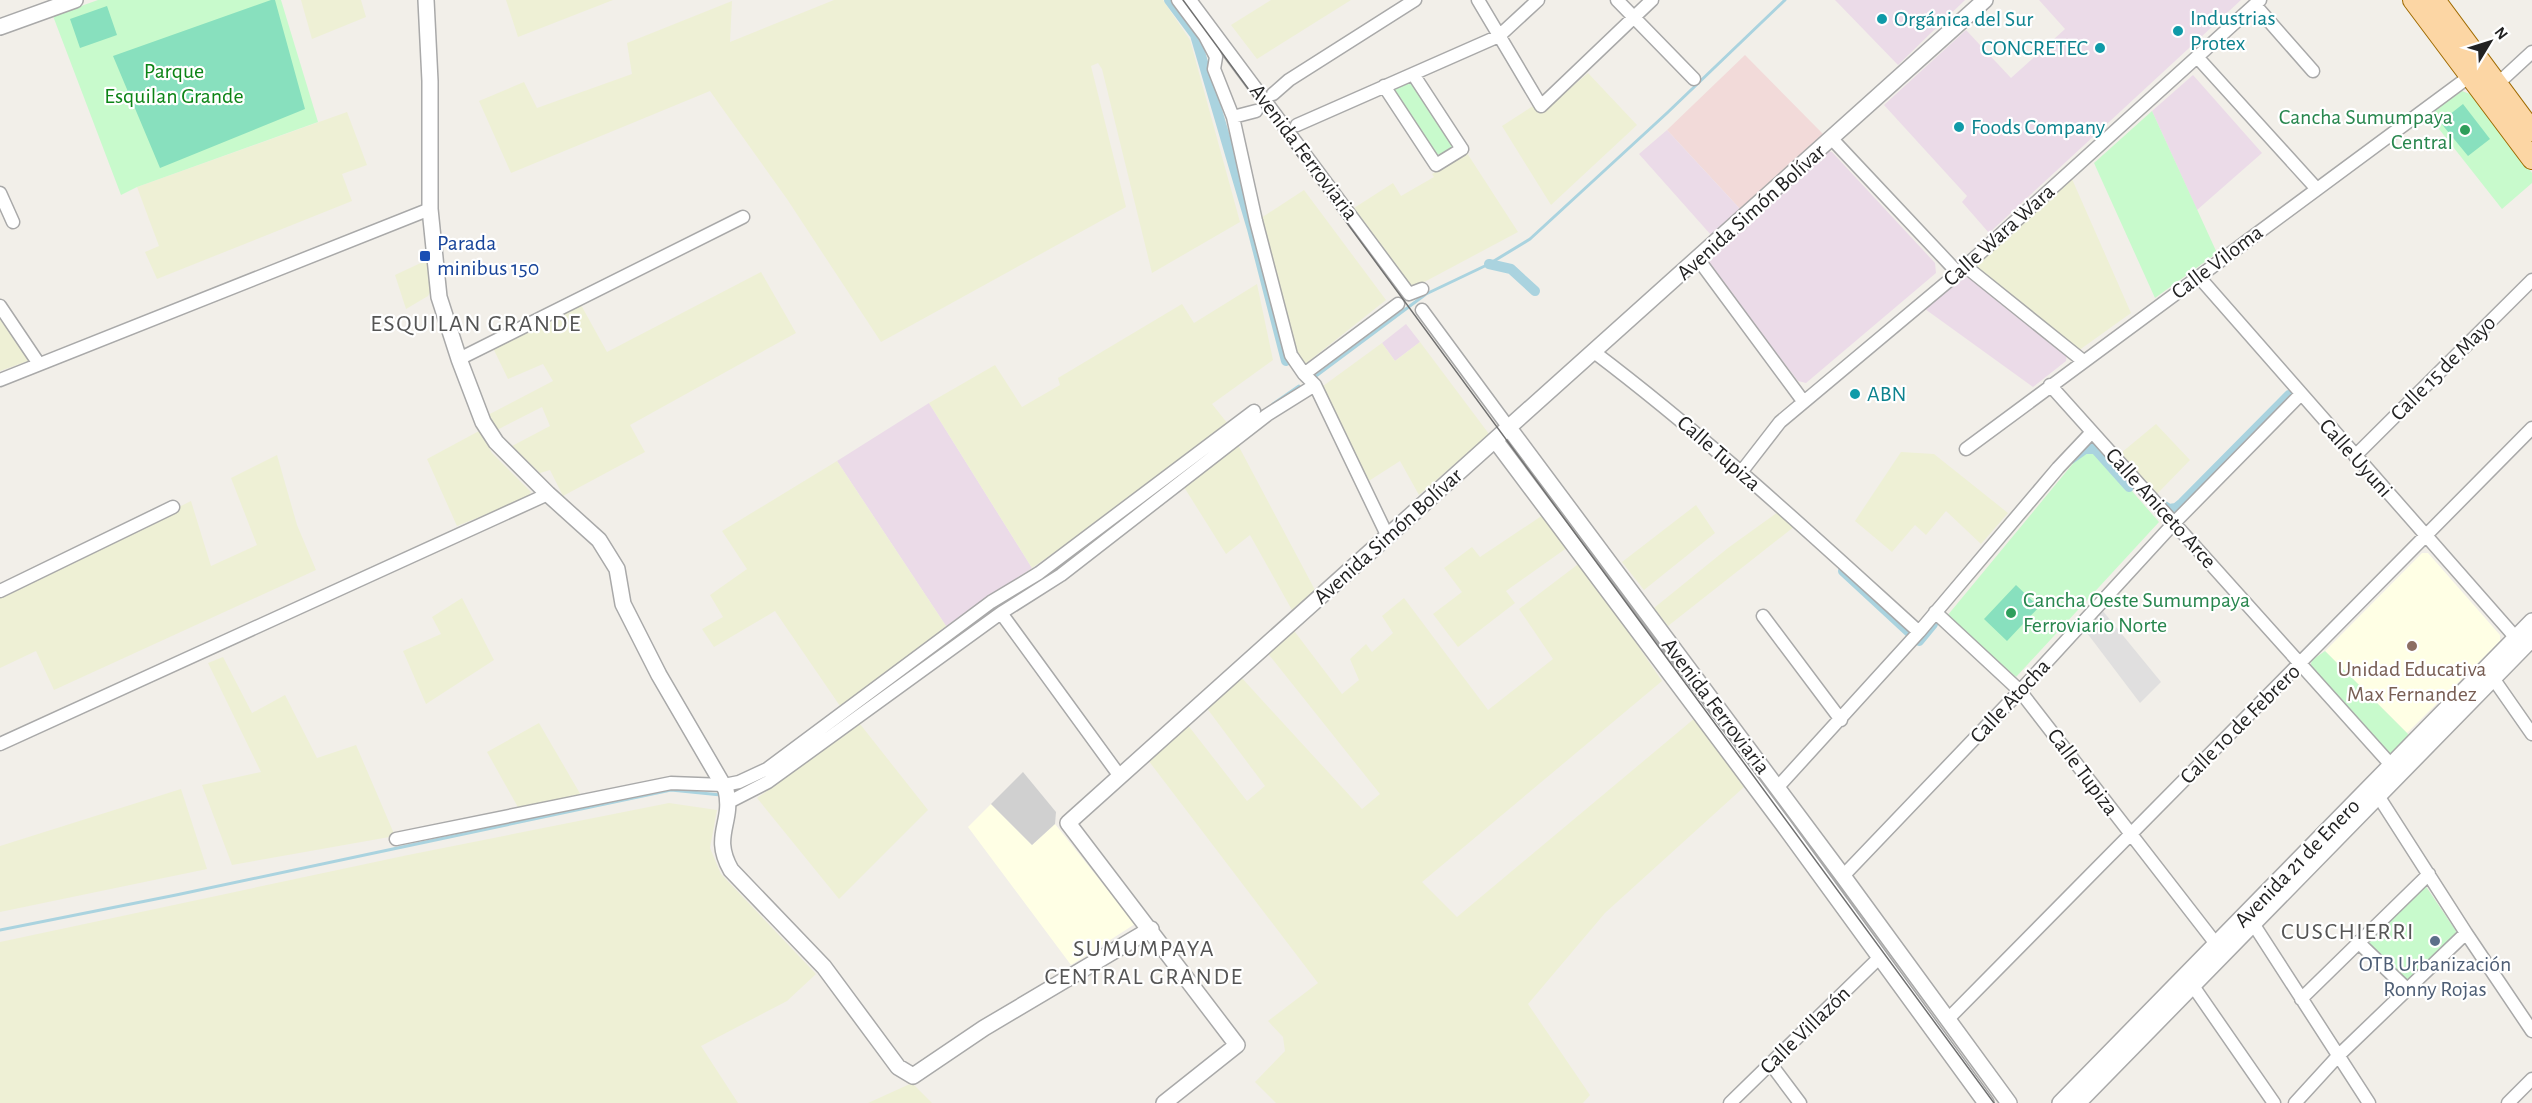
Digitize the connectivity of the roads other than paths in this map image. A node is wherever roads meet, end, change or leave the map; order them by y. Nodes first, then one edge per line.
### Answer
1 (75, 0) edge
2 (426, 0) edge
3 (1178, 0) edge
4 (1190, 0) edge
5 (1415, 0) edge
6 (1478, 0) edge
7 (1538, 0) edge
8 (1617, 0) edge
9 (1652, 0) edge
10 (1985, 0) edge
11 (2413, 0) edge
12 (2435, 0) edge
13 (2258, 2) edge
14 (1634, 18) junction
15 (0, 27) edge
16 (1499, 36) junction
17 (2532, 52) edge
18 (2198, 58) junction
19 (2313, 71) dead end
20 (1413, 74) junction
21 (2470, 76) junction
22 (1694, 79) dead end
23 (1384, 87) junction
24 (2491, 89) junction
25 (1273, 94) dead end
26 (1256, 111) dead end
27 (1233, 117) junction
28 (1297, 125) dead end
29 (2532, 131) edge
30 (1832, 139) junction
31 (2532, 159) edge
32 (2316, 188) junction
33 (0, 193) edge
34 (430, 209) junction
35 (743, 218) dead end
36 (14, 222) dead end
37 (1698, 259) junction
38 (1962, 270) junction
39 (2199, 277) junction
40 (2532, 280) edge
41 (1422, 288) dead end
42 (1398, 304) dead end
43 (0, 306) edge
44 (1422, 310) dead end
45 (1594, 352) junction
46 (459, 360) junction
47 (2082, 360) junction
48 (39, 364) junction
49 (1304, 374) junction
50 (0, 380) edge
51 (1314, 385) junction
52 (2050, 385) junction
53 (2300, 395) junction
54 (1803, 401) junction
55 (1254, 411) dead end
56 (1509, 428) junction
57 (2532, 428) edge
58 (2092, 432) junction
59 (1495, 440) junction
60 (1966, 448) dead end
61 (2355, 456) junction
62 (1742, 471) junction
63 (548, 494) junction
64 (172, 507) dead end
65 (2174, 523) junction
66 (1388, 537) junction
67 (2426, 537) junction
68 (0, 591) edge
69 (1935, 612) junction
70 (1001, 613) junction
71 (1763, 616) dead end
72 (2532, 621) edge
73 (1919, 632) junction
74 (2516, 638) junction
75 (2532, 639) edge
76 (2300, 663) junction
77 (2489, 674) junction
78 (2020, 691) junction
79 (1840, 720) junction
80 (2532, 734) edge
81 (0, 744) edge
82 (2392, 766) junction
83 (1119, 775) junction
84 (1777, 788) junction
85 (2376, 791) junction
86 (726, 794) junction
87 (2130, 835) junction
88 (396, 839) dead end
89 (2429, 874) junction
90 (1843, 876) junction
91 (2253, 925) junction
92 (1150, 929) junction
93 (2466, 933) junction
94 (2358, 942) junction
95 (2220, 950) junction
96 (1880, 957) junction
97 (2193, 986) junction
98 (2408, 990) junction
99 (2301, 999) junction
100 (1948, 1019) junction
101 (2532, 1031) edge
102 (2338, 1056) junction
103 (1770, 1063) junction
104 (2532, 1079) edge
105 (1164, 1103) edge
106 (1730, 1103) edge
107 (1800, 1103) edge
108 (1986, 1103) edge
109 (2009, 1103) edge
110 (2060, 1103) edge
111 (2078, 1103) edge
112 (2274, 1103) edge
113 (2295, 1103) edge
114 (2369, 1103) edge
115 (2508, 1103) edge

1 - 15 street
2 - 34 street
3 - 27 street, Avenida Ferroviaria
4 - 41 street, Avenida Ferroviaria
5 - 25 street
6 - 16 street
7 - 16 street
8 - 14 street
9 - 14 street
10 - 30 street, Avenida Simón Bolívar
11 - 21 main road
12 - 24 main road
13 - 18 street, Calle Wara Wara
13 - 19 street
14 - 16 street
14 - 22 street
16 - 20 street
17 - 24 street
18 - 32 street
18 - 38 street, Calle Wara Wara
20 - 23 street
20 - 23 street
21 - 24 main road
21 - 32 street, Calle Viloma
23 - 28 street
24 - 29 main road
24 - 31 main road
26 - 27 street, Avenida Ferroviaria
27 - 49 street
30 - 37 street, Avenida Simón Bolívar
30 - 38 street
32 - 39 street, Calle Viloma
33 - 36 street
34 - 46 street
34 - 48 street
35 - 46 street
37 - 45 street, Avenida Simón Bolívar
37 - 54 street
38 - 47 street
38 - 54 street, Calle Wara Wara
39 - 47 street, Calle Viloma
39 - 53 street, Calle Uyuni
40 - 61 street, Calle 15 de Mayo
42 - 49 street
43 - 48 street
44 - 56 street, Avenida Ferroviaria
45 - 56 street, Avenida Simón Bolívar
45 - 62 street, Calle Tupiza
46 - 63 street
47 - 52 street, Calle Viloma
48 - 50 street
49 - 51 street
51 - 66 street
51 - 70 street
52 - 58 street, Calle Aniceto Arce
52 - 60 street, Calle Viloma
53 - 61 street, Calle Uyuni
53 - 65 street, Calle Atocha
54 - 62 street, Calle Wara Wara
55 - 86 street
56 - 59 street, Avenida Simón Bolívar
56 - 84 street, Avenida Ferroviaria
57 - 67 street, Calle 10 de Febrero
58 - 65 street, Calle Aniceto Arce
58 - 69 street
59 - 66 street, Avenida Simón Bolívar
59 - 96 street, Avenida Ferroviaria
61 - 67 street, Calle Uyuni
62 - 73 street, Calle Tupiza
63 - 81 street
63 - 86 street
64 - 68 street
65 - 76 street, Calle Aniceto Arce
65 - 78 street, Calle Atocha
66 - 83 street, Avenida Simón Bolívar
67 - 74 street, Calle Uyuni
67 - 76 street, Calle 10 de Febrero
69 - 73 street
69 - 78 street, Calle Tupiza
70 - 83 street
70 - 86 street
71 - 79 street
72 - 74 street, Avenida 21 de Enero
73 - 79 street
74 - 77 street, Avenida 21 de Enero
75 - 77 street, Avenida 21 de Enero
76 - 82 street, Calle Aniceto Arce
76 - 87 street, Calle 10 de Febrero
77 - 80 street
77 - 82 street, Avenida 21 de Enero
77 - 85 street, Avenida 21 de Enero
78 - 87 street, Calle Tupiza
78 - 90 street, Calle Atocha
79 - 84 street
82 - 85 street, Avenida 21 de Enero
83 - 92 street, Avenida Simón Bolívar
84 - 90 street, Avenida Ferroviaria
85 - 89 street
85 - 91 street, Avenida 21 de Enero
85 - 95 street, Avenida 21 de Enero
86 - 88 street
86 - 92 street
87 - 95 street, Calle Tupiza
87 - 100 street, Calle 10 de Febrero
89 - 93 street
89 - 94 street
90 - 100 street, Avenida Ferroviaria
91 - 95 street, Avenida 21 de Enero
91 - 99 street
92 - 105 street, Avenida Simón Bolívar
93 - 98 street
93 - 101 street
94 - 98 street
94 - 99 street
95 - 97 street, Avenida 21 de Enero
95 - 110 street, Avenida 21 de Enero
96 - 103 street, Calle Villazón
96 - 108 street, Avenida Ferroviaria
97 - 111 street, Avenida 21 de Enero
97 - 112 street
98 - 102 street
99 - 102 street
100 - 109 street, Avenida Ferroviaria
102 - 113 street
102 - 114 street
103 - 106 street, Calle Villazón
103 - 107 street
104 - 115 street

